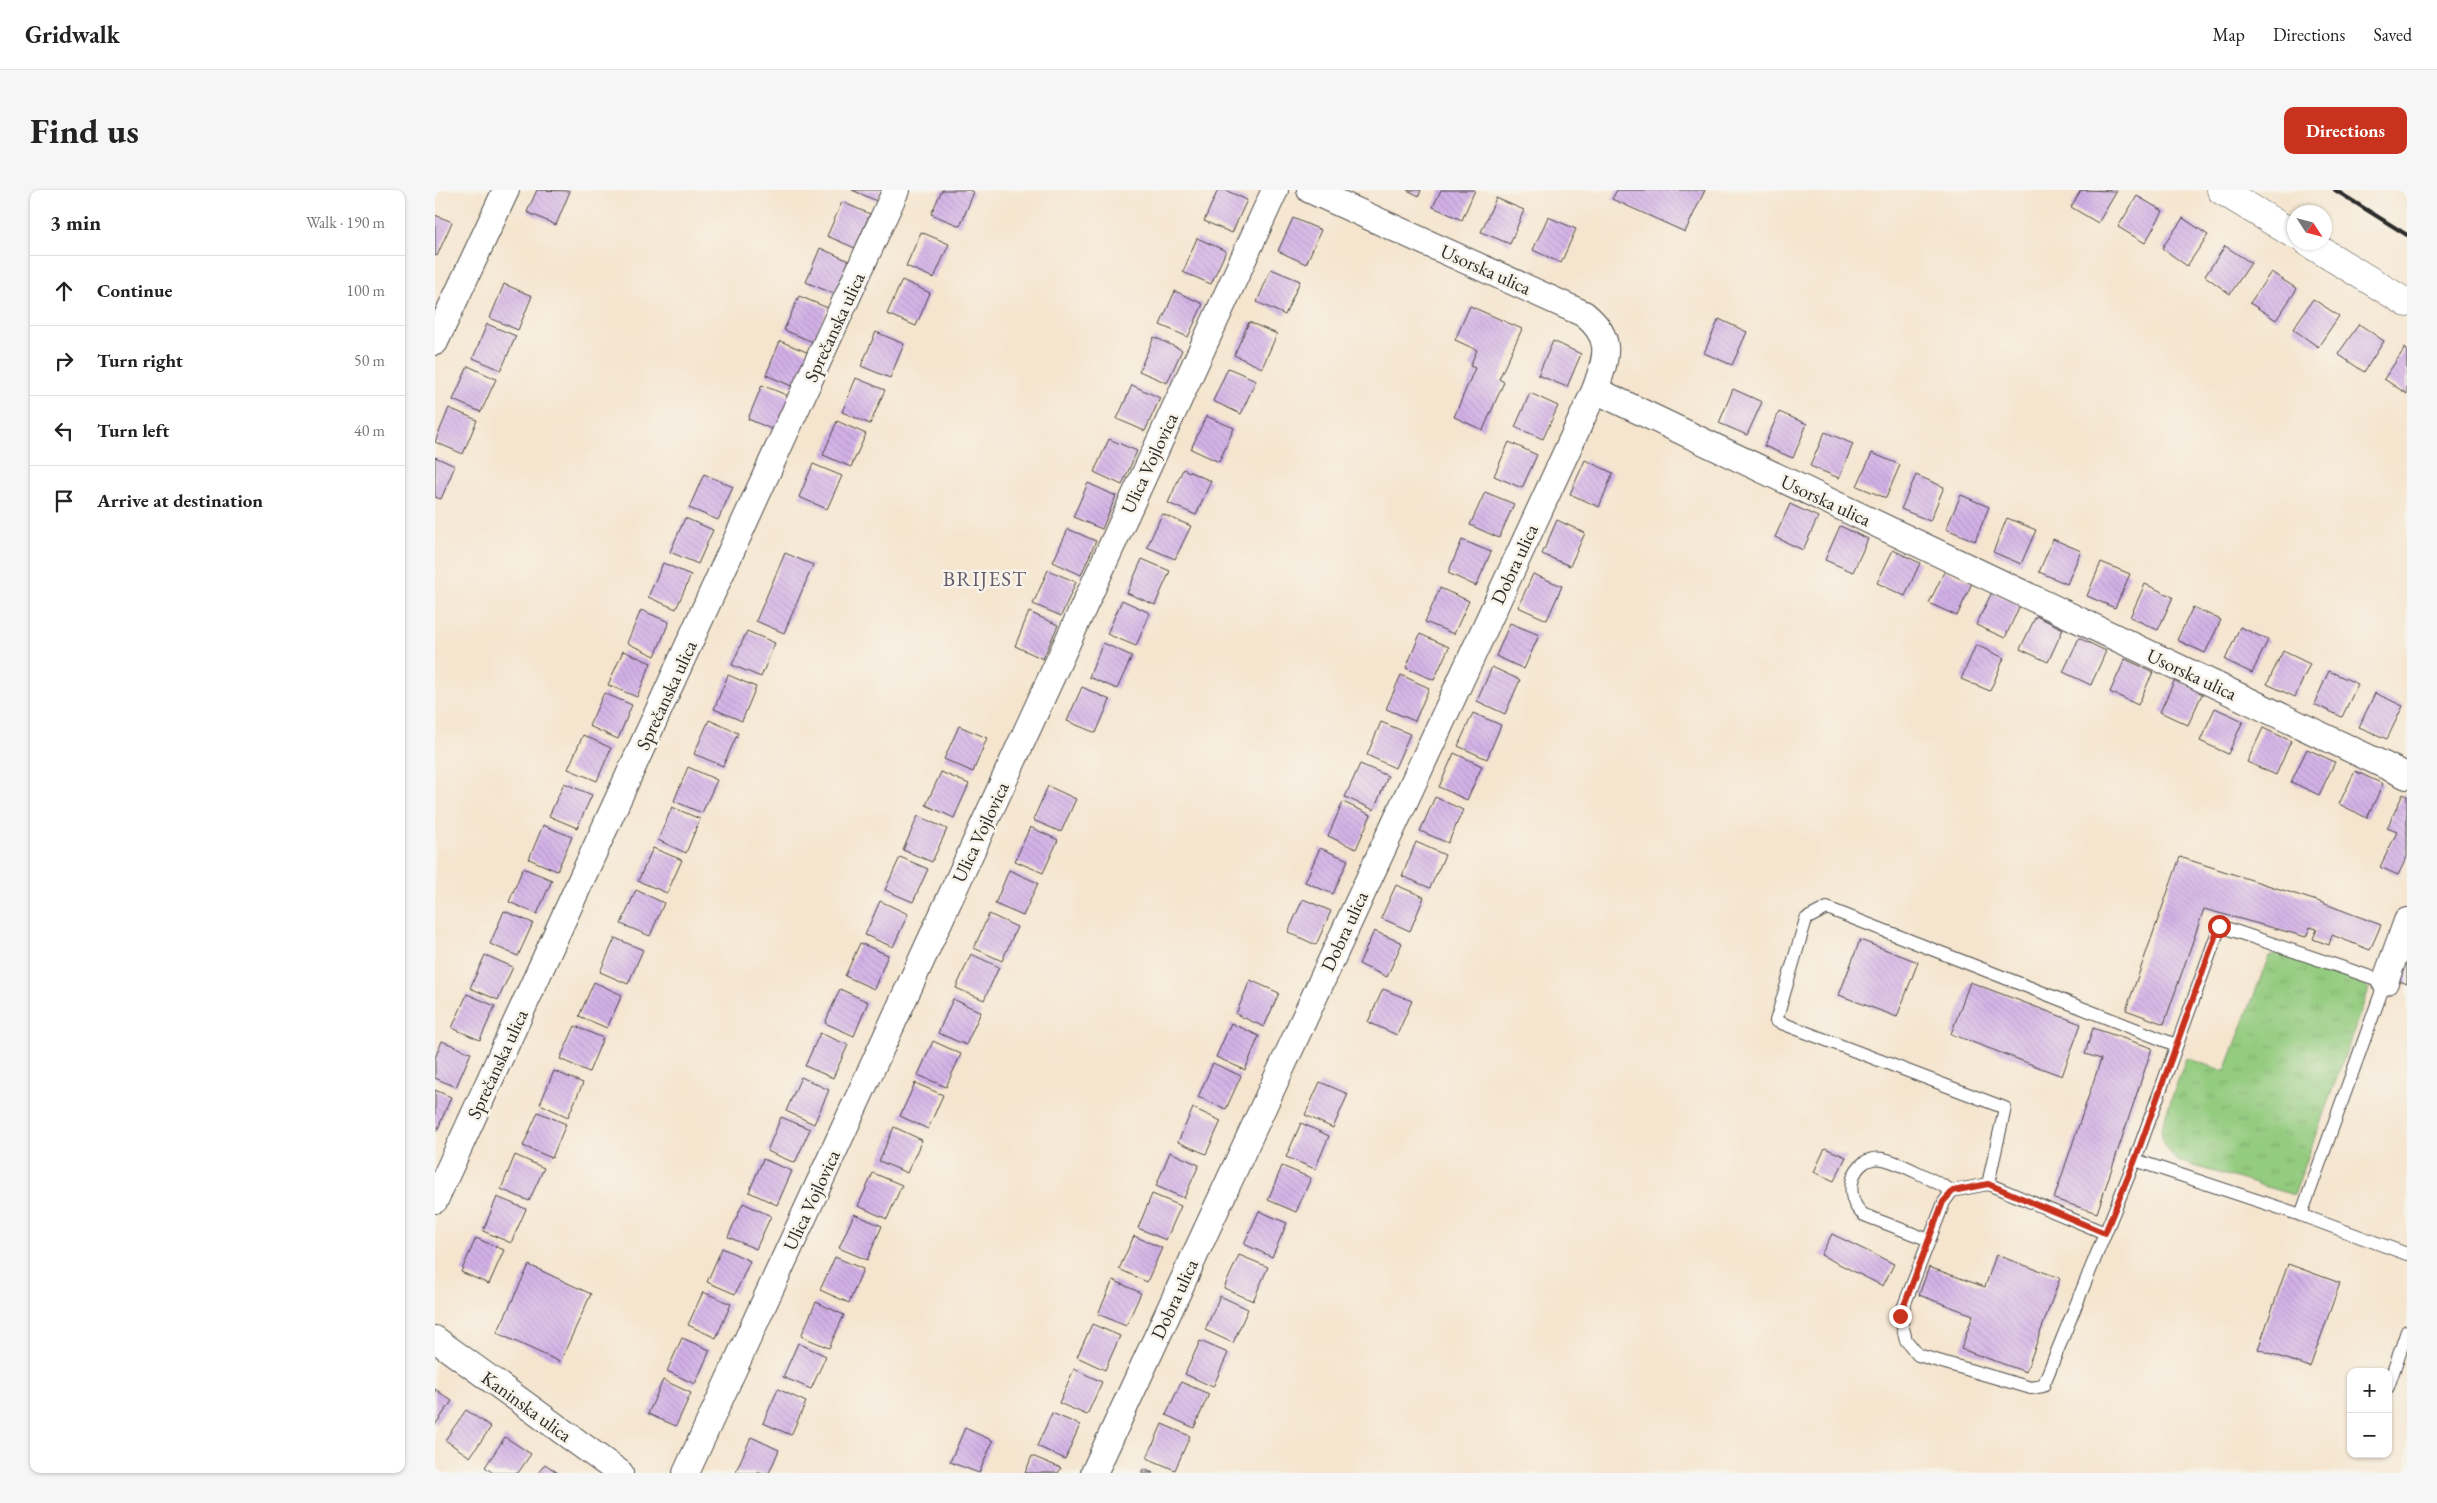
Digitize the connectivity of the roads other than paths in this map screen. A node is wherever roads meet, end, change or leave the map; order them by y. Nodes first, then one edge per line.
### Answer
1 (506, 190) edge
2 (896, 190) edge
3 (1275, 190) edge
4 (1310, 190) edge
5 (2221, 190) edge
6 (2287, 230) edge
7 (2320, 250) edge
8 (2407, 303) edge
9 (435, 342) edge
10 (1595, 390) junction
11 (2407, 776) edge
12 (2407, 921) edge
13 (2385, 982) junction
14 (2176, 1045) junction
15 (2135, 1160) junction
16 (1988, 1184) junction
17 (1953, 1191) junction
18 (435, 1200) edge
19 (2301, 1215) junction
20 (2105, 1233) junction
21 (1929, 1240) junction
22 (2407, 1254) edge
23 (2407, 1331) edge
24 (435, 1339) edge
25 (2392, 1375) edge
26 (620, 1473) edge
27 (686, 1473) edge
28 (1093, 1473) edge

1 - 9 street
2 - 18 street, Sprečanska ulica
3 - 27 street, Ulica Vojlovica
4 - 10 street, Usorska ulica
5 - 6 main road
7 - 8 main road
10 - 11 street, Usorska ulica
10 - 28 street, Dobra ulica
12 - 13 street
13 - 14 lane
13 - 19 lane
14 - 15 lane
14 - 16 lane
15 - 19 lane
15 - 20 lane
16 - 17 lane
16 - 20 lane
17 - 21 lane
17 - 21 lane
19 - 22 lane
20 - 21 lane
23 - 25 lane
24 - 26 street, Kaninska ulica

